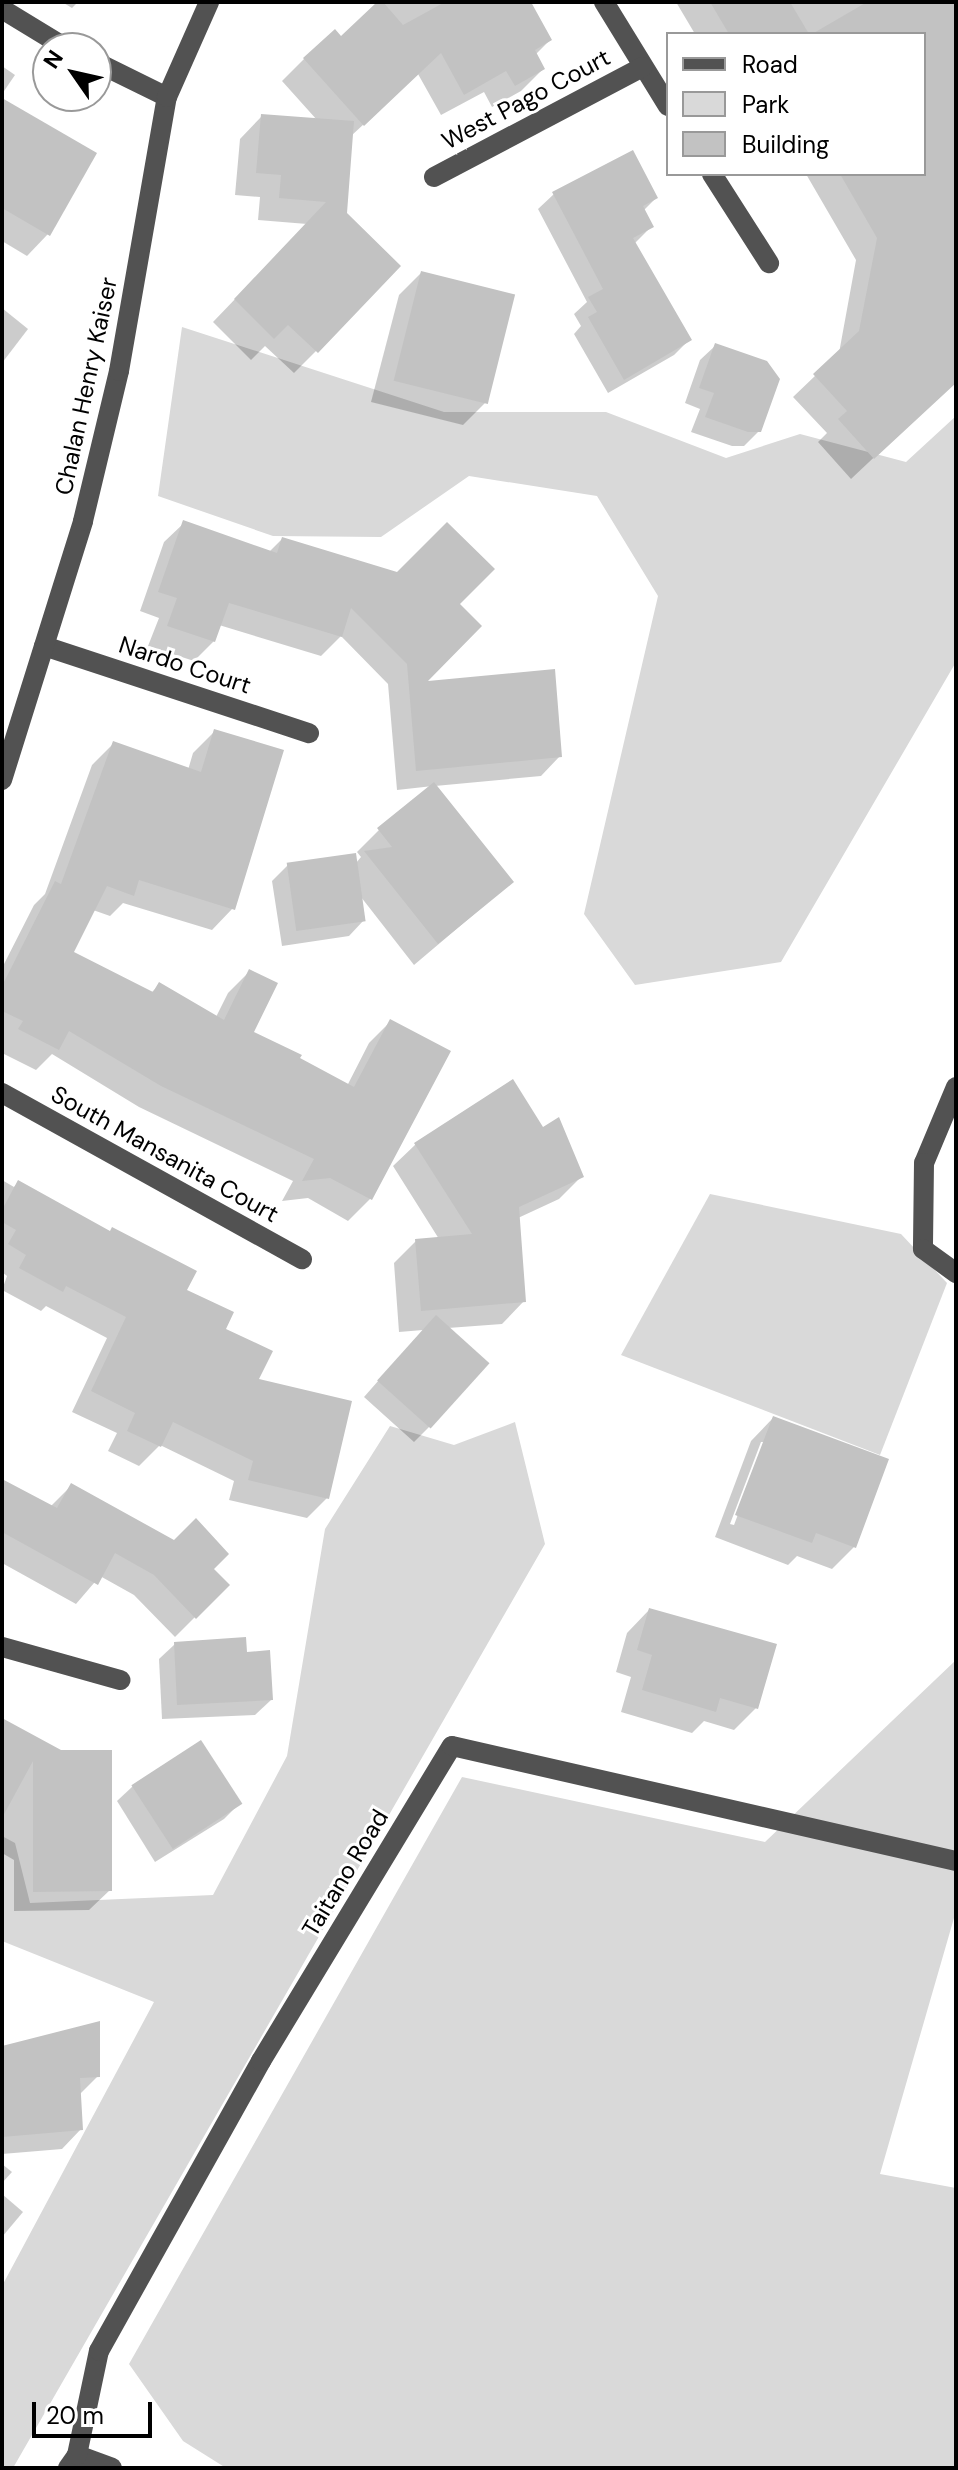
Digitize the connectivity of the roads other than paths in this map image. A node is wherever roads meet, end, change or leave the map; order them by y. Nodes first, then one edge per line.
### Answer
1 (209, 2) edge
2 (604, 2) edge
3 (2, 9) edge
4 (40, 32) edge
5 (643, 67) junction
6 (112, 70) edge
7 (167, 97) junction
8 (666, 103) edge
9 (713, 176) edge
10 (434, 177) dead end
11 (769, 263) dead end
12 (44, 646) junction
13 (309, 733) dead end
14 (2, 780) edge
15 (956, 1087) edge
16 (2, 1093) edge
17 (302, 1259) dead end
18 (956, 1273) edge
19 (2, 1647) edge
20 (120, 1680) dead end
21 (956, 1861) edge
22 (72, 2461) edge
23 (112, 2468) edge

1 - 7 street, Chalan Henry Kaiser
2 - 5 street
3 - 4 street
5 - 8 street
5 - 10 street, West Pago Court
6 - 7 street
7 - 12 street, Chalan Henry Kaiser
9 - 11 street
12 - 13 street, Nardo Court
12 - 14 street, Chalan Henry Kaiser
15 - 18 street
16 - 17 street, South Mansanita Court
19 - 20 street
21 - 22 street, Taitano Road
22 - 23 street, Taitano Road

